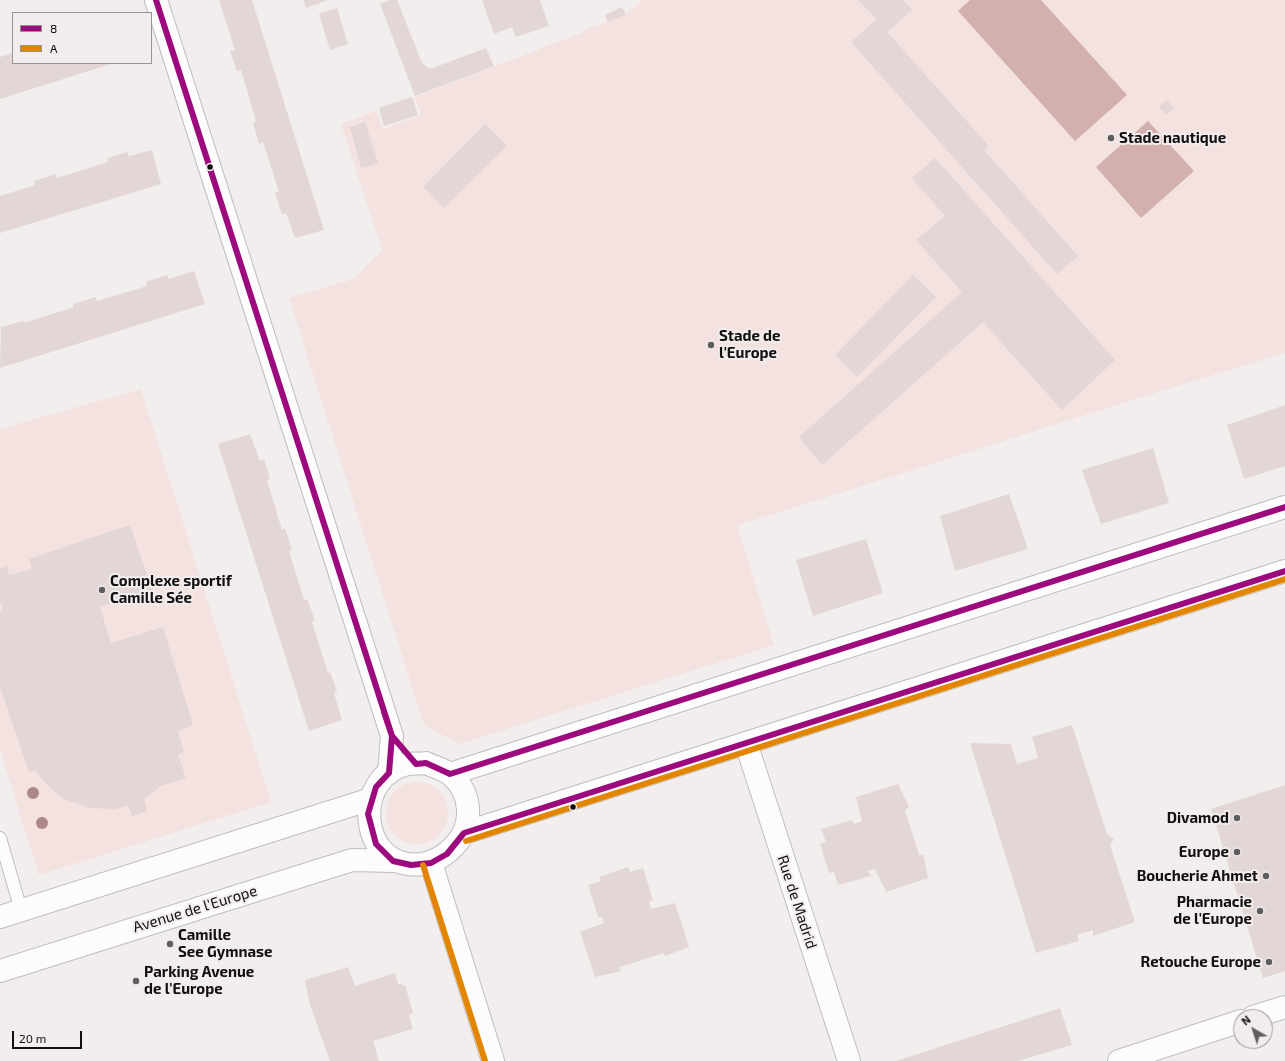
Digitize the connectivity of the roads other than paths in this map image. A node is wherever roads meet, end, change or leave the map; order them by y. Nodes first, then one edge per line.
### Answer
1 (156, 0) edge
2 (1285, 507) edge
3 (1285, 571) edge
4 (392, 736) junction
5 (746, 743) junction
6 (416, 764) junction
7 (389, 773) junction
8 (450, 774) junction
9 (371, 799) junction
10 (464, 833) junction
11 (0, 838) edge
12 (393, 861) junction
13 (431, 862) junction
14 (21, 910) junction
15 (0, 917) edge
16 (0, 928) edge
17 (0, 970) edge
18 (1285, 1007) edge
19 (1273, 1011) edge
20 (1233, 1024) edge
21 (493, 1061) edge
22 (849, 1061) edge
23 (1119, 1061) edge

1 - 4 main road
2 - 8 main road
3 - 5 main road
4 - 6 main road
4 - 7 main road
5 - 10 main road
5 - 22 main road, Rue de Madrid
6 - 7 main road
6 - 8 main road
7 - 9 main road
8 - 10 main road
9 - 12 main road
9 - 14 main road
10 - 13 main road
11 - 14 lane
12 - 13 main road
12 - 17 main road, Avenue de l'Europe
13 - 21 main road
14 - 15 main road
14 - 16 main road
18 - 19 main road
20 - 23 main road

